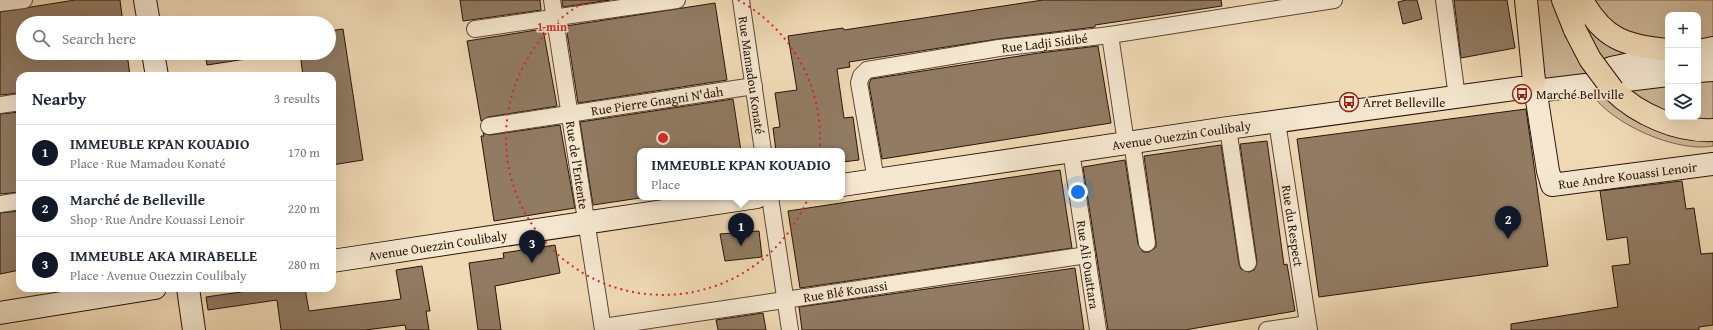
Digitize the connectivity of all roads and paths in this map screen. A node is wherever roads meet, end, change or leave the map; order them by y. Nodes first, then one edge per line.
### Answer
1 (24, 0) edge
2 (145, 0) edge
3 (552, 0) edge
4 (677, 0) edge
5 (741, 0) edge
6 (1334, 0) edge
7 (1444, 0) edge
8 (1526, 0) edge
9 (1564, 0) edge
10 (1582, 0) edge
11 (0, 4) edge
12 (148, 16) edge
13 (555, 17) junction
14 (475, 29) dead end
15 (1110, 35) junction
16 (1713, 48) edge
17 (1665, 50) edge
18 (1701, 50) edge
19 (1665, 57) edge
20 (154, 60) edge
21 (1713, 70) edge
22 (1701, 71) edge
23 (156, 72) edge
24 (1665, 75) edge
25 (754, 86) junction
26 (1530, 87) junction
27 (1457, 97) junction
28 (16, 103) edge
29 (0, 105) edge
30 (570, 114) junction
31 (1277, 122) junction
32 (488, 126) dead end
33 (1228, 128) junction
34 (1713, 130) edge
35 (1129, 143) junction
36 (763, 148) edge
37 (1071, 151) junction
38 (1713, 164) edge
39 (876, 180) junction
40 (845, 185) edge
41 (738, 200) edge
42 (770, 200) edge
43 (16, 202) edge
44 (0, 204) edge
45 (587, 224) junction
46 (1148, 242) dead end
47 (1087, 255) junction
48 (336, 260) edge
49 (1248, 263) dead end
50 (130, 292) edge
51 (189, 292) edge
52 (785, 300) junction
53 (0, 313) edge
54 (1308, 327) edge
55 (603, 328) edge
56 (194, 330) edge
57 (790, 330) edge
58 (1098, 330) edge
59 (1267, 330) edge

1 - 11 street
2 - 12 street
3 - 13 street, Rue de l'Entente
4 - 13 street
5 - 25 street, Rue Mamadou Konaté
6 - 15 street, Rue Ladji Sidibé
7 - 27 street
8 - 26 highway
9 - 34 highway, bridge
10 - 17 highway
13 - 14 street
13 - 30 street, Rue de l'Entente
15 - 35 street
15 - 39 street, Rue Ladji Sidibé
16 - 18 street
19 - 26 street, Avenue Ouezzin Coulibaly
20 - 23 street
21 - 22 street
24 - 26 street, Avenue Ouezzin Coulibaly
25 - 30 street, Rue Pierre Gnagni N'dah
25 - 36 street, Rue Mamadou Konaté
26 - 27 street, Avenue Ouezzin Coulibaly
26 - 38 street, Rue Andre Kouassi Lenoir
27 - 31 street, Avenue Ouezzin Coulibaly
28 - 29 street
30 - 32 street, Rue Pierre Gnagni N'dah
30 - 45 street, Rue de l'Entente
31 - 33 street, Avenue Ouezzin Coulibaly
31 - 54 street, Rue du Respect
33 - 35 street, Avenue Ouezzin Coulibaly
33 - 49 street
35 - 37 street, Avenue Ouezzin Coulibaly
35 - 46 street
37 - 39 street, Avenue Ouezzin Coulibaly
37 - 47 street, Rue Ali Ouattara
39 - 40 street, Avenue Ouezzin Coulibaly
41 - 45 street, Avenue Ouezzin Coulibaly
42 - 52 street
43 - 44 street
45 - 48 street, Avenue Ouezzin Coulibaly
45 - 55 street, Rue de l'Entente
47 - 52 street, Rue Blé Kouassi
47 - 58 street, Rue Ali Ouattara
50 - 53 street
51 - 56 street
52 - 55 street, Rue Blé Kouassi
52 - 57 street
54 - 59 street

